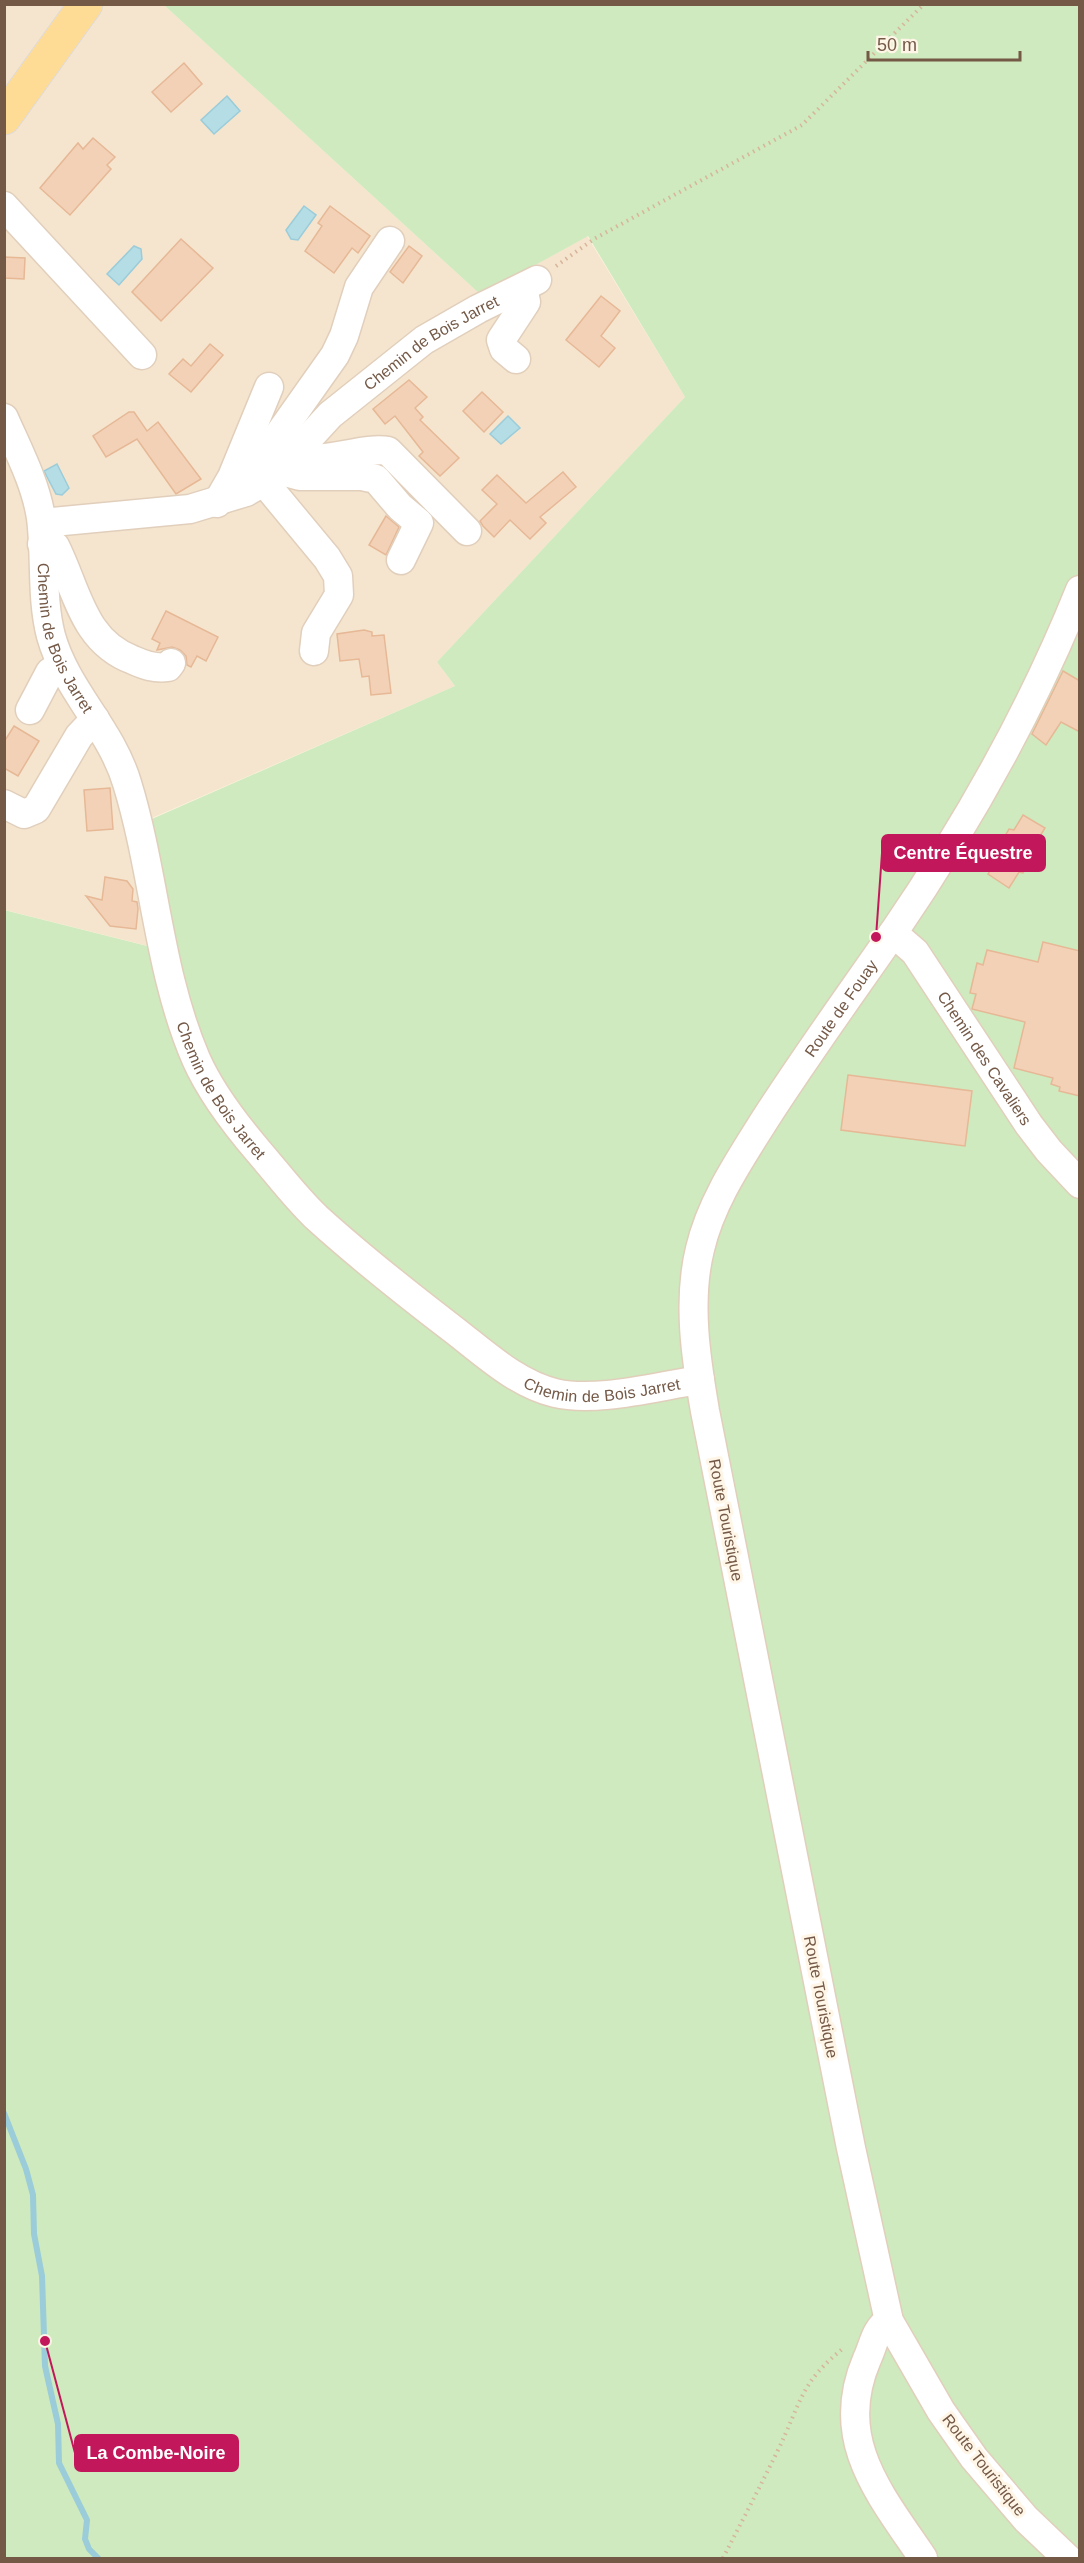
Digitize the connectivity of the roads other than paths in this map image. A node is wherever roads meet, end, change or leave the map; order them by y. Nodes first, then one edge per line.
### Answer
1 (86, 4) edge
2 (4, 118) edge
3 (4, 206) edge
4 (390, 241) dead end
5 (142, 355) dead end
6 (516, 359) dead end
7 (269, 387) dead end
8 (6, 427) edge
9 (274, 473) junction
10 (217, 503) junction
11 (467, 531) dead end
12 (42, 533) junction
13 (400, 560) dead end
14 (1080, 591) edge
15 (314, 651) dead end
16 (171, 663) dead end
17 (61, 666) junction
18 (30, 710) dead end
19 (95, 719) junction
20 (4, 804) edge
21 (893, 933) junction
22 (1080, 1184) edge
23 (700, 1380) junction
24 (889, 2321) junction
25 (922, 2559) edge
26 (1067, 2559) edge

1 - 2 main road
3 - 5 street
4 - 9 street
6 - 9 street, Chemin de Bois Jarret
7 - 10 street
8 - 12 street, Chemin de Bois Jarret
9 - 10 street, Chemin de Bois Jarret
9 - 11 street
9 - 13 street
9 - 15 street
10 - 12 street, Chemin de Bois Jarret
12 - 16 street
12 - 17 street, Chemin de Bois Jarret
14 - 21 street, Route de Fouay
17 - 18 street
17 - 19 street, Chemin de Bois Jarret
19 - 20 street
19 - 23 street, Chemin de Bois Jarret
21 - 22 street, Chemin des Cavaliers
21 - 23 street, Route de Fouay
23 - 24 street, Route Touristique
24 - 25 street
24 - 26 street, Route Touristique

